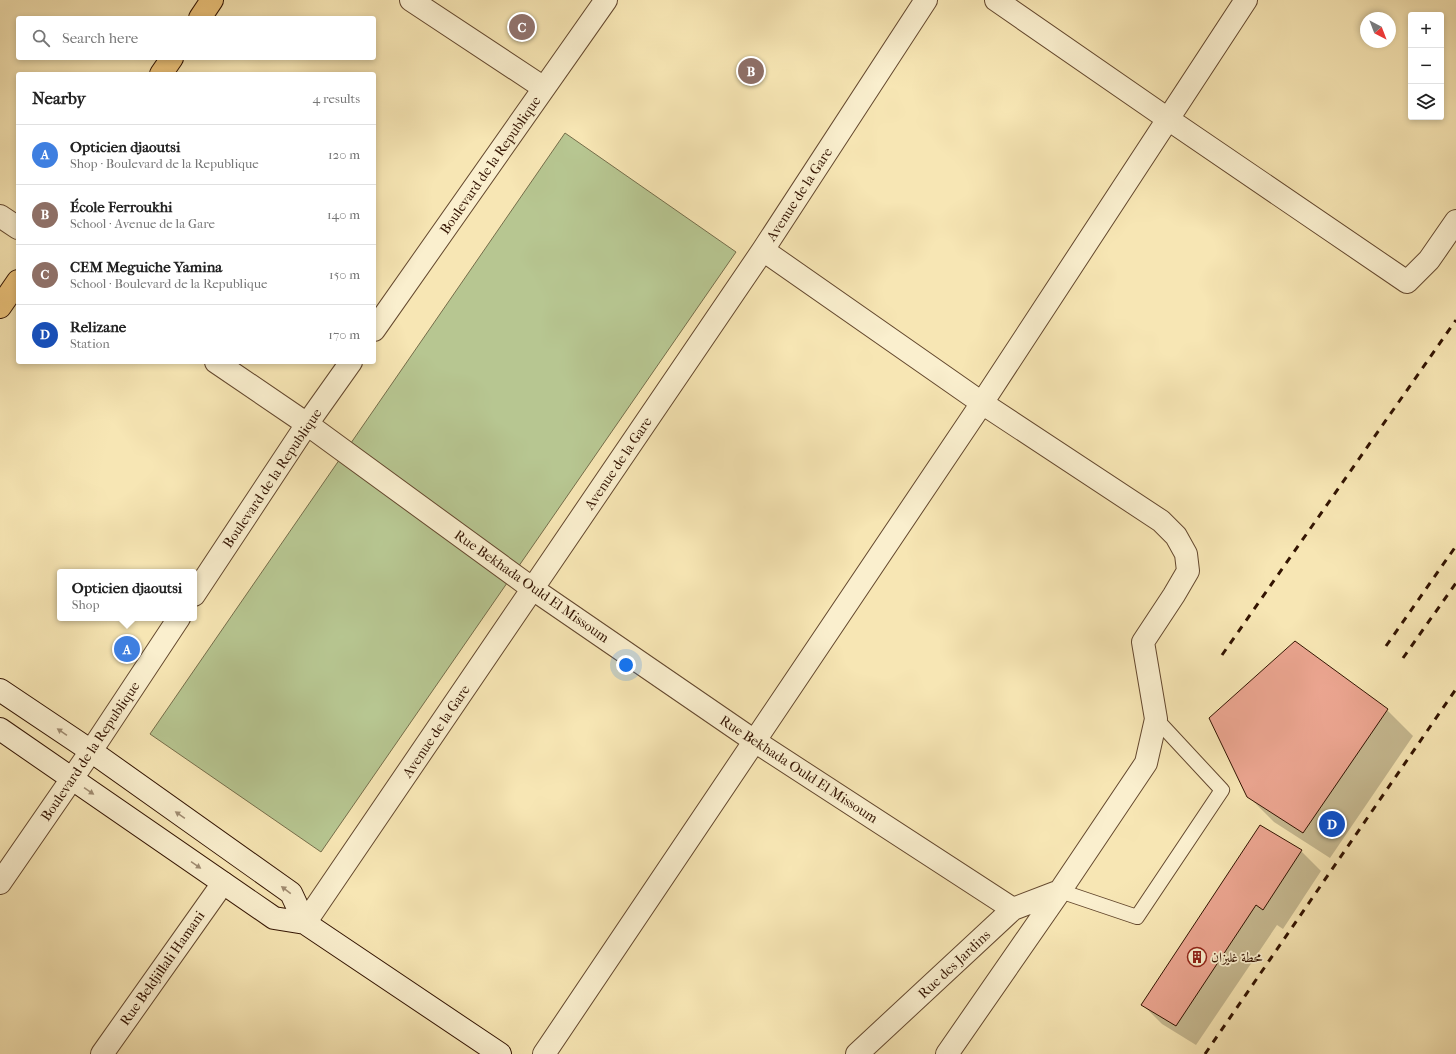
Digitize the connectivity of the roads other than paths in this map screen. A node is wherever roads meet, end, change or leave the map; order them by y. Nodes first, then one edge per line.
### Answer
1 (212, 0) edge
2 (411, 0) edge
3 (606, 0) edge
4 (926, 0) edge
5 (996, 0) edge
6 (1246, 0) edge
7 (201, 16) edge
8 (171, 60) edge
9 (162, 72) edge
10 (544, 88) junction
11 (1168, 119) junction
12 (0, 216) edge
13 (1456, 221) edge
14 (16, 227) edge
15 (763, 250) junction
16 (16, 284) edge
17 (0, 307) edge
18 (376, 327) edge
19 (219, 364) edge
20 (350, 364) edge
21 (982, 402) junction
22 (308, 424) junction
23 (533, 589) junction
24 (197, 590) edge
25 (177, 621) edge
26 (0, 690) edge
27 (1156, 719) junction
28 (0, 729) edge
29 (754, 740) junction
30 (91, 751) junction
31 (71, 778) junction
32 (0, 883) edge
33 (223, 883) junction
34 (1060, 891) junction
35 (1013, 909) junction
36 (305, 923) junction
37 (102, 1054) edge
38 (500, 1054) edge
39 (544, 1054) edge
40 (857, 1054) edge
41 (947, 1054) edge

1 - 7 main road
2 - 10 street
3 - 10 street, Boulevard de la Republique
4 - 15 street, Avenue de la Gare
5 - 11 street
6 - 11 street
8 - 9 main road
10 - 18 street, Boulevard de la Republique
11 - 13 street
11 - 21 street
12 - 14 street
15 - 21 street
15 - 23 street, Avenue de la Gare
16 - 17 main road
19 - 22 street, Rue Bekhada Ould El Missoum
20 - 22 street, Boulevard de la Republique
21 - 27 street
21 - 29 street
22 - 23 street, Rue Bekhada Ould El Missoum
22 - 24 street, Boulevard de la Republique
23 - 29 street, Rue Bekhada Ould El Missoum
23 - 36 street, Avenue de la Gare
25 - 30 street, Boulevard de la Republique
30 -> 26 street
27 - 34 street
27 - 34 lane
28 - 31 street
29 - 35 street, Rue Bekhada Ould El Missoum
29 - 39 street
30 - 31 street, Boulevard de la Republique
36 -> 30 street
31 - 32 street, Boulevard de la Republique
31 -> 33 street
33 - 36 street
33 - 37 street, Rue Beldjillali Hamani
34 - 35 street, Rue des Jardins
34 - 41 street
35 - 40 street, Rue des Jardins
36 - 38 street

